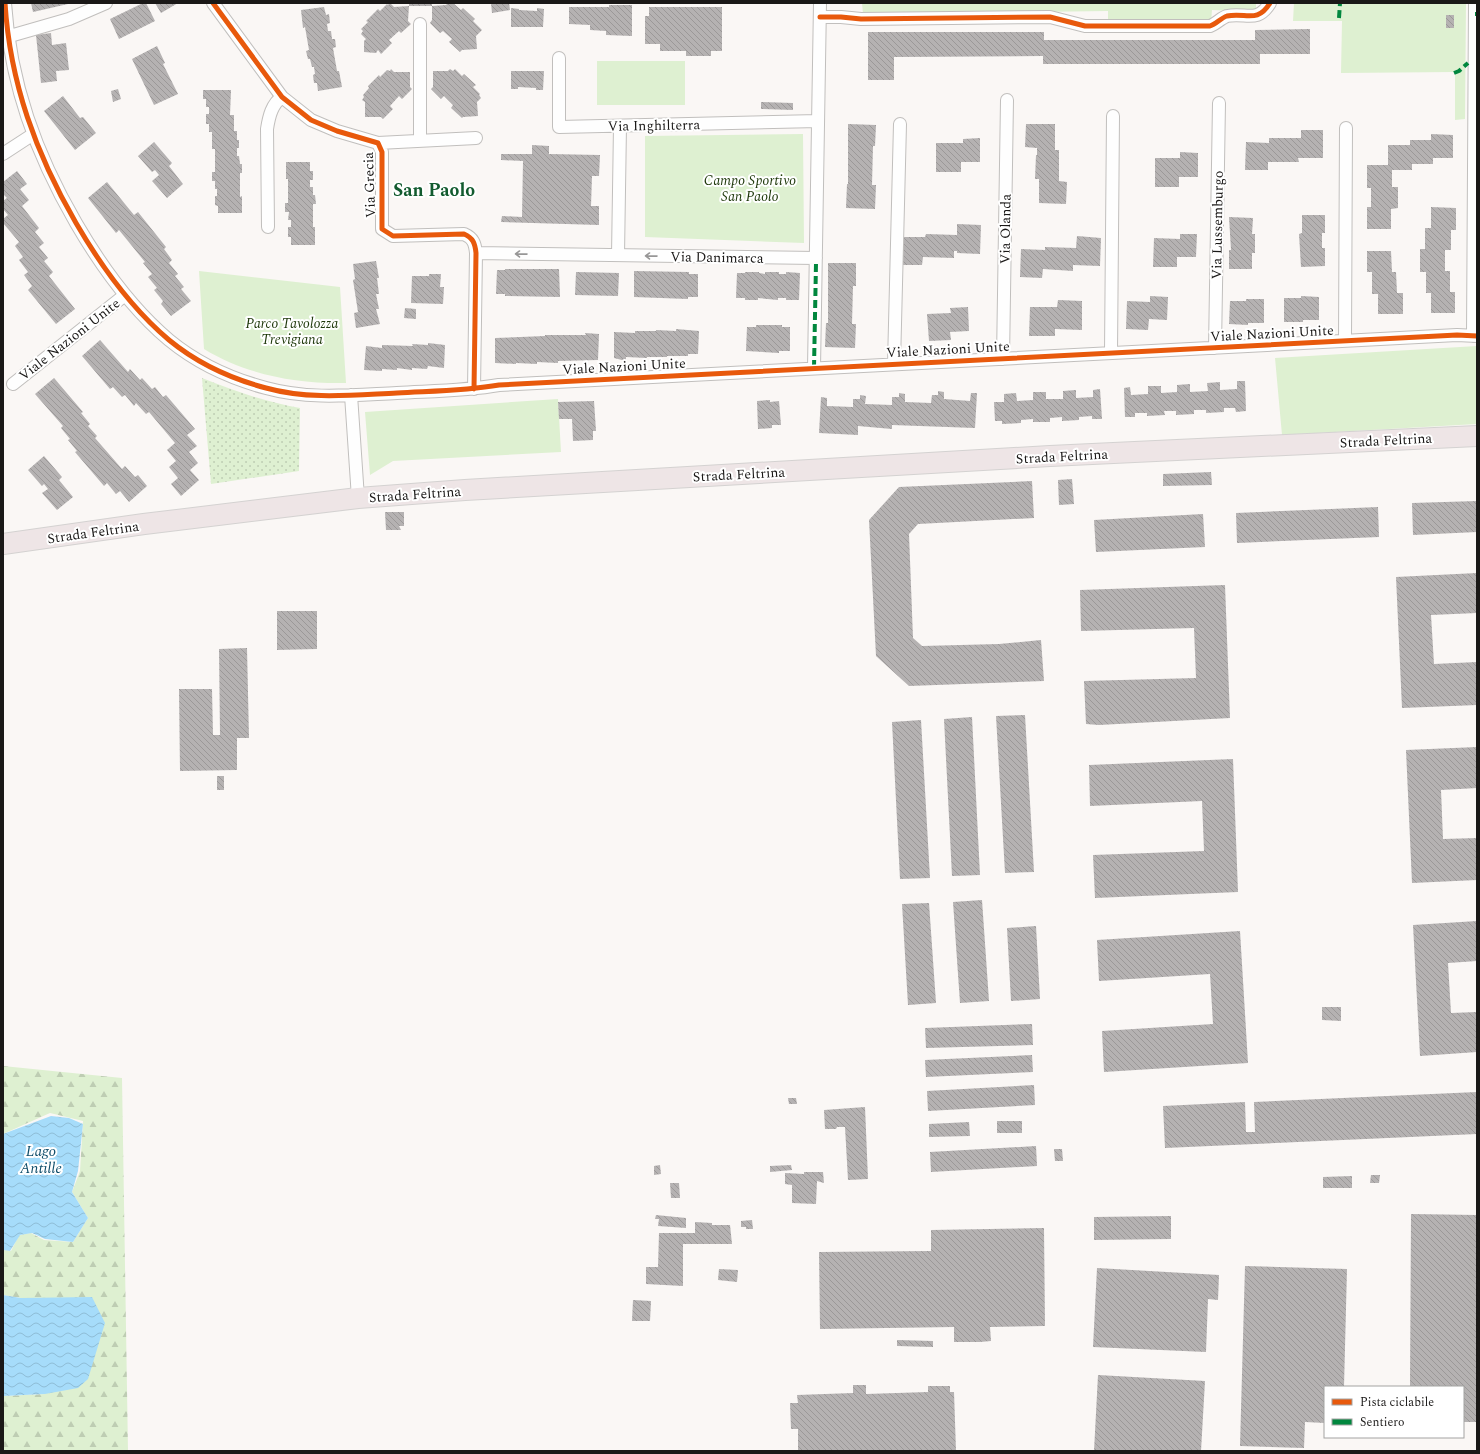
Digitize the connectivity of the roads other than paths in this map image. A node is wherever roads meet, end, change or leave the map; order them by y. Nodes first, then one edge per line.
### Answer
1 (5, 3) edge
2 (106, 3) edge
3 (213, 3) edge
4 (820, 3) edge
5 (1270, 3) edge
6 (1476, 10) edge
7 (820, 17) junction
8 (420, 24) dead end
9 (5, 38) edge
10 (559, 58) dead end
11 (282, 96) junction
12 (1007, 100) dead end
13 (1219, 103) dead end
14 (1112, 116) dead end
15 (818, 121) junction
16 (900, 124) dead end
17 (620, 126) junction
18 (1346, 128) dead end
19 (32, 135) junction
20 (476, 138) dead end
21 (420, 141) junction
22 (378, 143) junction
23 (3, 154) edge
24 (268, 227) dead end
25 (476, 253) junction
26 (618, 255) junction
27 (816, 261) junction
28 (125, 295) junction
29 (1475, 336) edge
30 (1345, 341) junction
31 (1215, 348) junction
32 (1112, 353) junction
33 (1003, 359) junction
34 (894, 364) junction
35 (814, 368) junction
36 (12, 384) dead end
37 (474, 389) junction
38 (351, 396) junction
39 (1477, 436) edge
40 (358, 498) junction
41 (3, 544) edge

1 - 9 street, Viale Nazioni Unite
2 - 9 street
3 - 11 street, Via Grecia
4 - 7 street
5 - 7 street
6 - 29 street
7 - 15 street
8 - 21 street
9 - 19 street, Viale Nazioni Unite
10 - 17 street, Via Inghilterra
11 - 22 street, Via Grecia
11 - 24 street
12 - 33 street, Via Olanda
13 - 31 street, Via Lussemburgo
14 - 32 street
15 - 17 street, Via Inghilterra
15 - 27 street
16 - 34 street, Viale Nazioni Unite
17 - 26 street
18 - 30 street, Viale Nazioni Unite
19 - 23 street
19 - 28 street, Viale Nazioni Unite
20 - 21 street, Via Grecia
21 - 22 street, Via Grecia
22 - 25 street, Via Grecia
26 -> 25 street, Via Danimarca
25 - 37 street, Via Grecia
27 -> 26 street, Via Danimarca
27 - 35 street
28 - 36 street, Viale Nazioni Unite
28 - 38 street, Viale Nazioni Unite
29 - 30 street, Viale Nazioni Unite
30 - 31 street, Viale Nazioni Unite
31 - 32 street, Viale Nazioni Unite
32 - 33 street, Viale Nazioni Unite
33 - 34 street, Viale Nazioni Unite
34 - 35 street, Viale Nazioni Unite
35 - 37 street, Viale Nazioni Unite
37 - 38 street, Viale Nazioni Unite
38 - 40 street
39 - 40 main road, Strada Feltrina
40 - 41 main road, Strada Feltrina

